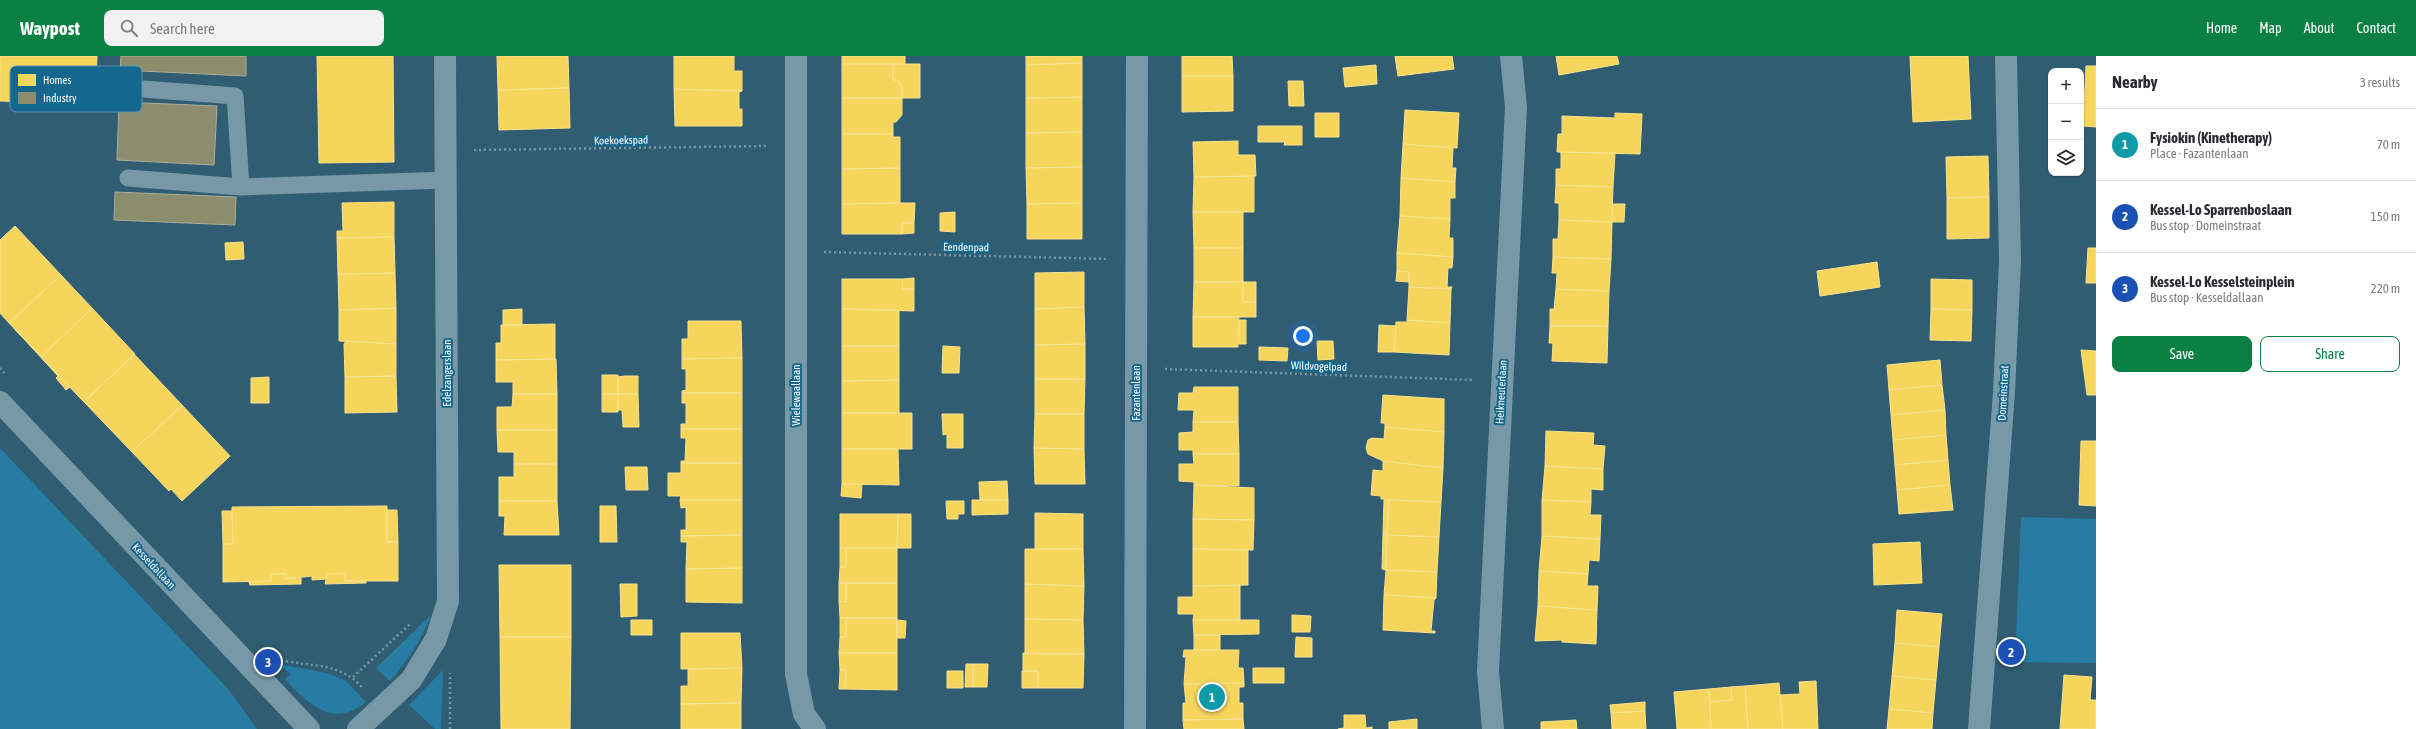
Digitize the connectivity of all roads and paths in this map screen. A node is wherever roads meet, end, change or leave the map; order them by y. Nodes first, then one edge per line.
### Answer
1 (445, 56) edge
2 (796, 56) edge
3 (1137, 56) edge
4 (1511, 56) edge
5 (2006, 56) edge
6 (142, 89) edge
7 (796, 146) junction
8 (446, 150) junction
9 (128, 178) dead end
10 (446, 180) junction
11 (241, 187) junction
12 (796, 251) junction
13 (1137, 259) junction
14 (1136, 368) junction
15 (1501, 381) junction
16 (0, 402) edge
17 (448, 601) junction
18 (353, 677) dead end
19 (309, 729) edge
20 (358, 729) edge
21 (816, 729) edge
22 (1135, 729) edge
23 (1494, 729) edge
24 (1979, 729) edge

1 - 8 street, Edelzangerslaan
2 - 7 street, Wielewaallaan
3 - 13 street, Fazantenlaan
4 - 15 street, Heikneuterlaan
5 - 24 street, Domeinstraat
6 - 11 lane
7 - 8 path, Koekoekspad
7 - 12 street, Wielewaallaan
8 - 10 street, Edelzangerslaan
9 - 11 lane
10 - 11 lane
10 - 17 street, Edelzangerslaan
12 - 13 path, Eendenpad
12 - 21 street, Wielewaallaan
13 - 14 street, Fazantenlaan
14 - 15 path, Wildvogelpad
14 - 22 street, Fazantenlaan
15 - 23 street, Heikneuterlaan
16 - 19 street, Kesseldallaan
17 - 18 path
17 - 20 street, Edelzangerslaan

